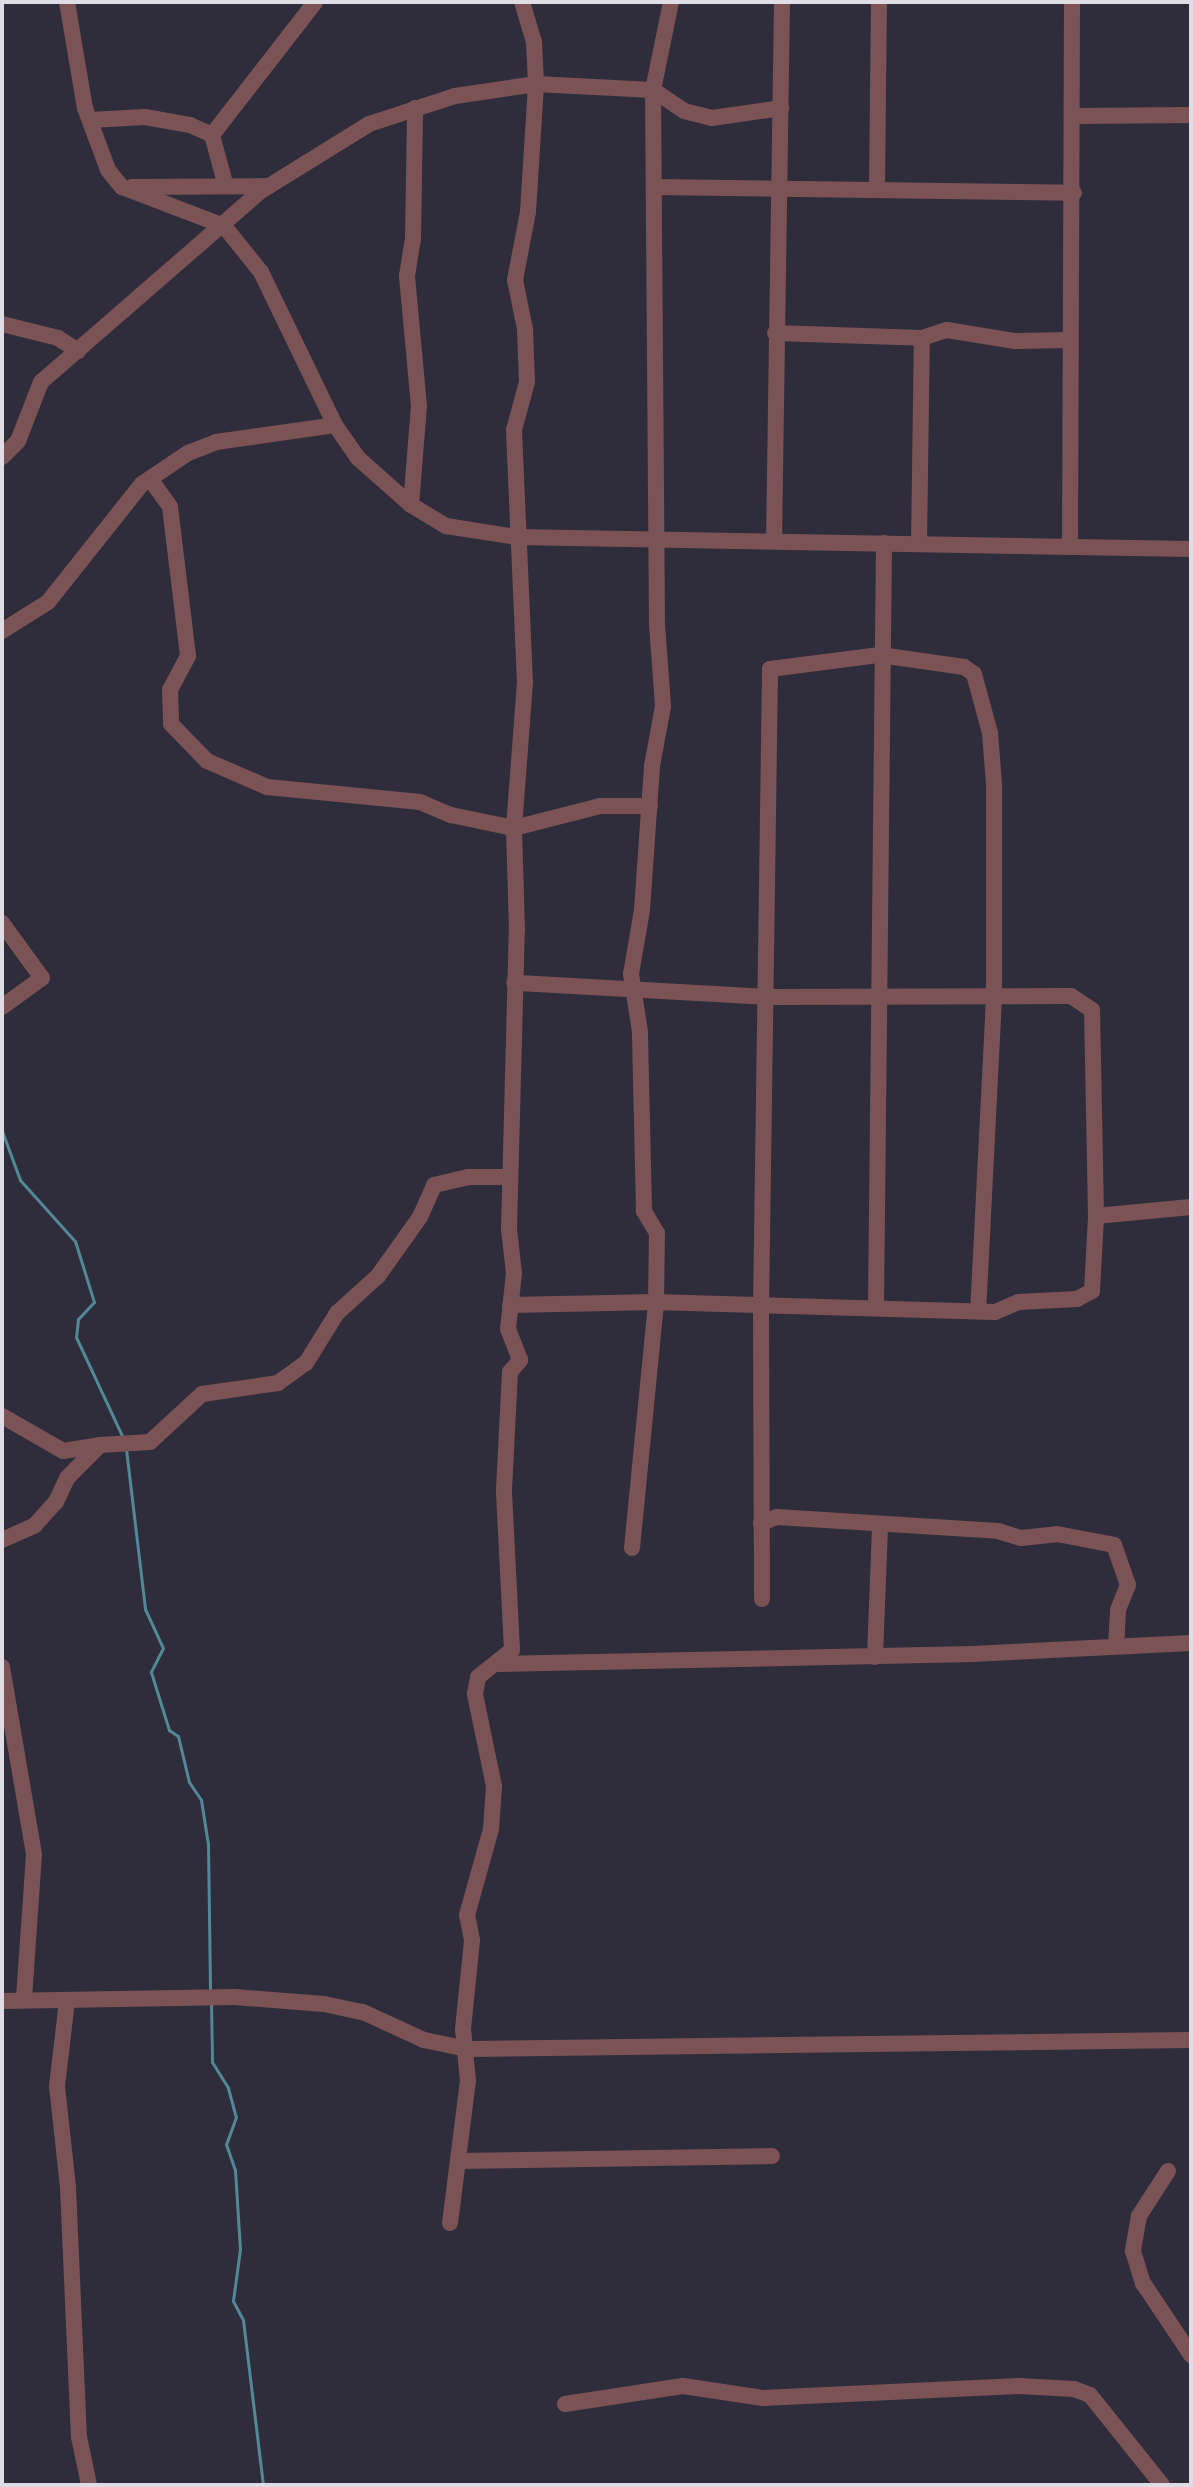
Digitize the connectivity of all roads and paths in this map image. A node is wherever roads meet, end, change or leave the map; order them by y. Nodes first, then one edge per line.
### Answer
1 (67, 2) edge
2 (315, 2) edge
3 (522, 2) edge
4 (671, 2) edge
5 (782, 2) edge
6 (879, 2) edge
7 (1072, 2) edge
8 (536, 84) junction
9 (653, 90) junction
10 (415, 108) junction
11 (781, 108) junction
12 (1191, 115) edge
13 (1074, 116) junction
14 (90, 120) junction
15 (212, 135) junction
16 (225, 183) junction
17 (269, 186) junction
18 (122, 187) junction
19 (655, 187) junction
20 (781, 187) junction
21 (877, 188) junction
22 (1074, 193) junction
23 (224, 226) junction
24 (2, 324) edge
25 (775, 333) junction
26 (922, 338) junction
27 (1069, 340) junction
28 (78, 351) junction
29 (335, 425) junction
30 (2, 457) edge
31 (150, 479) junction
32 (411, 505) junction
33 (516, 537) junction
34 (657, 539) junction
35 (774, 541) junction
36 (884, 543) junction
37 (919, 544) junction
38 (1070, 547) junction
39 (1191, 549) edge
40 (2, 631) edge
41 (880, 655) junction
42 (650, 806) junction
43 (514, 828) junction
44 (2, 923) edge
45 (514, 983) junction
46 (634, 990) junction
47 (879, 995) junction
48 (768, 997) junction
49 (994, 998) junction
50 (2, 1007) edge
51 (510, 1177) junction
52 (1191, 1207) edge
53 (1096, 1216) junction
54 (656, 1302) junction
55 (510, 1305) junction
56 (876, 1307) junction
57 (761, 1309) junction
58 (978, 1312) junction
59 (2, 1416) edge
60 (100, 1445) junction
61 (761, 1523) junction
62 (880, 1527) junction
63 (2, 1540) edge
64 (632, 1548) dead end
65 (762, 1599) dead end
66 (1191, 1643) edge
67 (1116, 1646) junction
68 (875, 1657) junction
69 (498, 1664) junction
70 (2, 1667) edge
71 (24, 1998) junction
72 (2, 2001) edge
73 (67, 2001) junction
74 (1191, 2040) edge
75 (468, 2049) junction
76 (772, 2156) dead end
77 (460, 2161) junction
78 (1168, 2171) dead end
79 (450, 2223) dead end
80 (1191, 2355) edge
81 (565, 2404) dead end
82 (89, 2485) edge
83 (1162, 2485) edge

1 - 14 street
2 - 15 street
3 - 8 street
4 - 9 street
5 - 11 street
6 - 21 street
7 - 13 street
8 - 9 street
8 - 10 street
8 - 33 street
9 - 11 street
9 - 19 street
10 - 17 street
10 - 32 street
11 - 20 street
12 - 13 street
13 - 22 street
14 - 15 street
14 - 18 street
15 - 16 street
16 - 17 street
16 - 18 street
17 - 23 street
18 - 23 street
19 - 20 street
19 - 34 street
20 - 21 street
20 - 25 street
21 - 22 street
22 - 27 street
23 - 28 street
23 - 29 street
24 - 28 street
25 - 26 street
25 - 35 street
26 - 27 street
26 - 37 street
27 - 38 street
28 - 30 street
29 - 31 street
29 - 32 street
31 - 40 street
31 - 43 street
32 - 33 street
33 - 34 street
33 - 43 street
34 - 35 street
34 - 42 street
35 - 36 street
36 - 37 street
36 - 41 street
37 - 38 street
38 - 39 street
41 - 47 street
41 - 48 street
41 - 49 street
42 - 43 street
42 - 46 street
43 - 45 street
44 - 50 street
45 - 46 street
45 - 51 street
46 - 48 street
46 - 54 street
47 - 48 street
47 - 49 street
47 - 56 street
48 - 57 street
49 - 53 street
49 - 58 street
51 - 55 street
51 - 60 street
52 - 53 street
53 - 58 street
54 - 55 street
54 - 57 street
54 - 64 street
55 - 69 street
56 - 57 street
56 - 58 street
57 - 61 street
59 - 60 street
60 - 63 street
61 - 62 street
61 - 65 street
62 - 67 street
62 - 68 street
66 - 67 street
67 - 68 street
68 - 69 street
69 - 75 street
70 - 71 street
71 - 72 street
71 - 73 street
73 - 75 street
73 - 82 street
74 - 75 street
75 - 77 street
76 - 77 street
77 - 79 street
78 - 80 street
81 - 83 street

